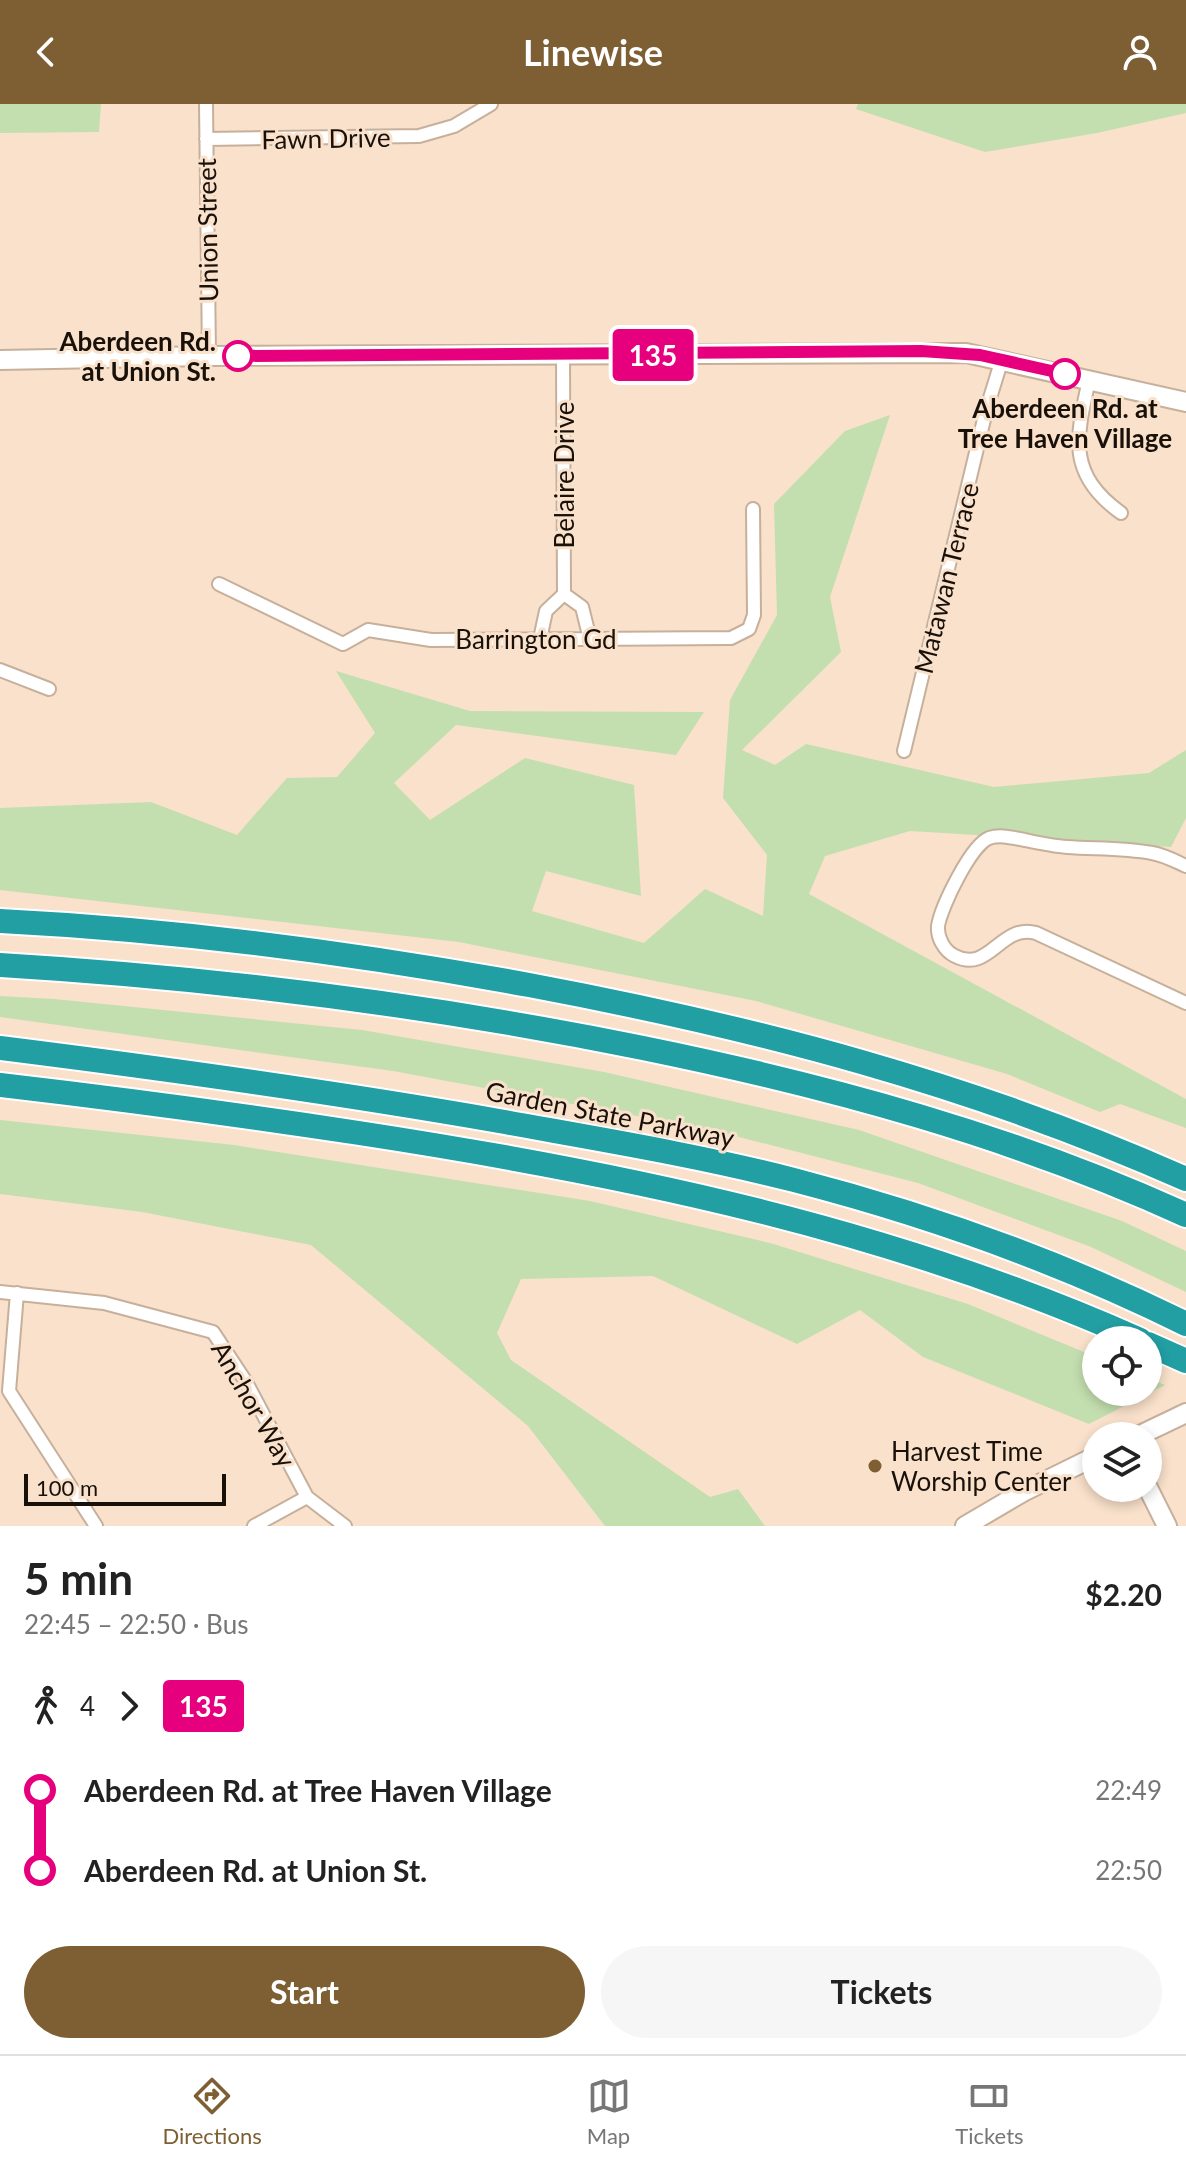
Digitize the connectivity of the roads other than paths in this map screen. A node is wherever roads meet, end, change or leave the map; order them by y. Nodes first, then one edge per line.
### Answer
1 (206, 104) edge
2 (491, 104) edge
3 (206, 139) junction
4 (209, 356) junction
5 (563, 356) junction
6 (1002, 359) junction
7 (0, 360) edge
8 (1089, 380) junction
9 (1186, 402) edge
10 (753, 509) dead end
11 (1121, 513) dead end
12 (219, 584) dead end
13 (564, 594) junction
14 (540, 639) junction
15 (590, 639) junction
16 (0, 670) edge
17 (49, 689) dead end
18 (904, 751) dead end
19 (1186, 866) edge
20 (0, 921) edge
21 (0, 965) edge
22 (1186, 1003) edge
23 (0, 1048) edge
24 (0, 1085) edge
25 (1186, 1179) edge
26 (1186, 1215) edge
27 (0, 1292) edge
28 (17, 1293) junction
29 (1186, 1324) edge
30 (1106, 1326) edge
31 (1162, 1350) edge
32 (1186, 1361) edge
33 (0, 1379) edge
34 (9, 1391) junction
35 (1186, 1413) edge
36 (1162, 1424) edge
37 (1082, 1463) edge
38 (307, 1497) junction
39 (1155, 1502) edge
40 (96, 1526) edge
41 (254, 1526) edge
42 (345, 1526) edge
43 (965, 1526) edge
44 (1167, 1526) edge

1 - 3 street, Union Street
2 - 3 street, Fawn Drive
3 - 4 street, Union Street
4 - 5 street
4 - 7 street
5 - 6 street
5 - 13 street, Belaire Drive
6 - 8 street
6 - 18 street, Matawan Terrace
8 - 9 street
8 - 11 street
10 - 15 street, Barrington Gd
12 - 14 street, Barrington Gd
13 - 14 street
13 - 15 street
14 - 15 street, Barrington Gd
16 - 17 street
19 - 22 street
20 - 25 highway
21 - 26 highway
23 - 29 highway, Garden State Parkway
24 - 30 highway
27 - 28 street, Anchor Way
28 - 34 street
28 - 38 street, Anchor Way
31 - 32 highway
33 - 34 street
34 - 40 street
35 - 36 street
37 - 43 street
38 - 41 street
38 - 42 street, Anchor Way
39 - 44 street

